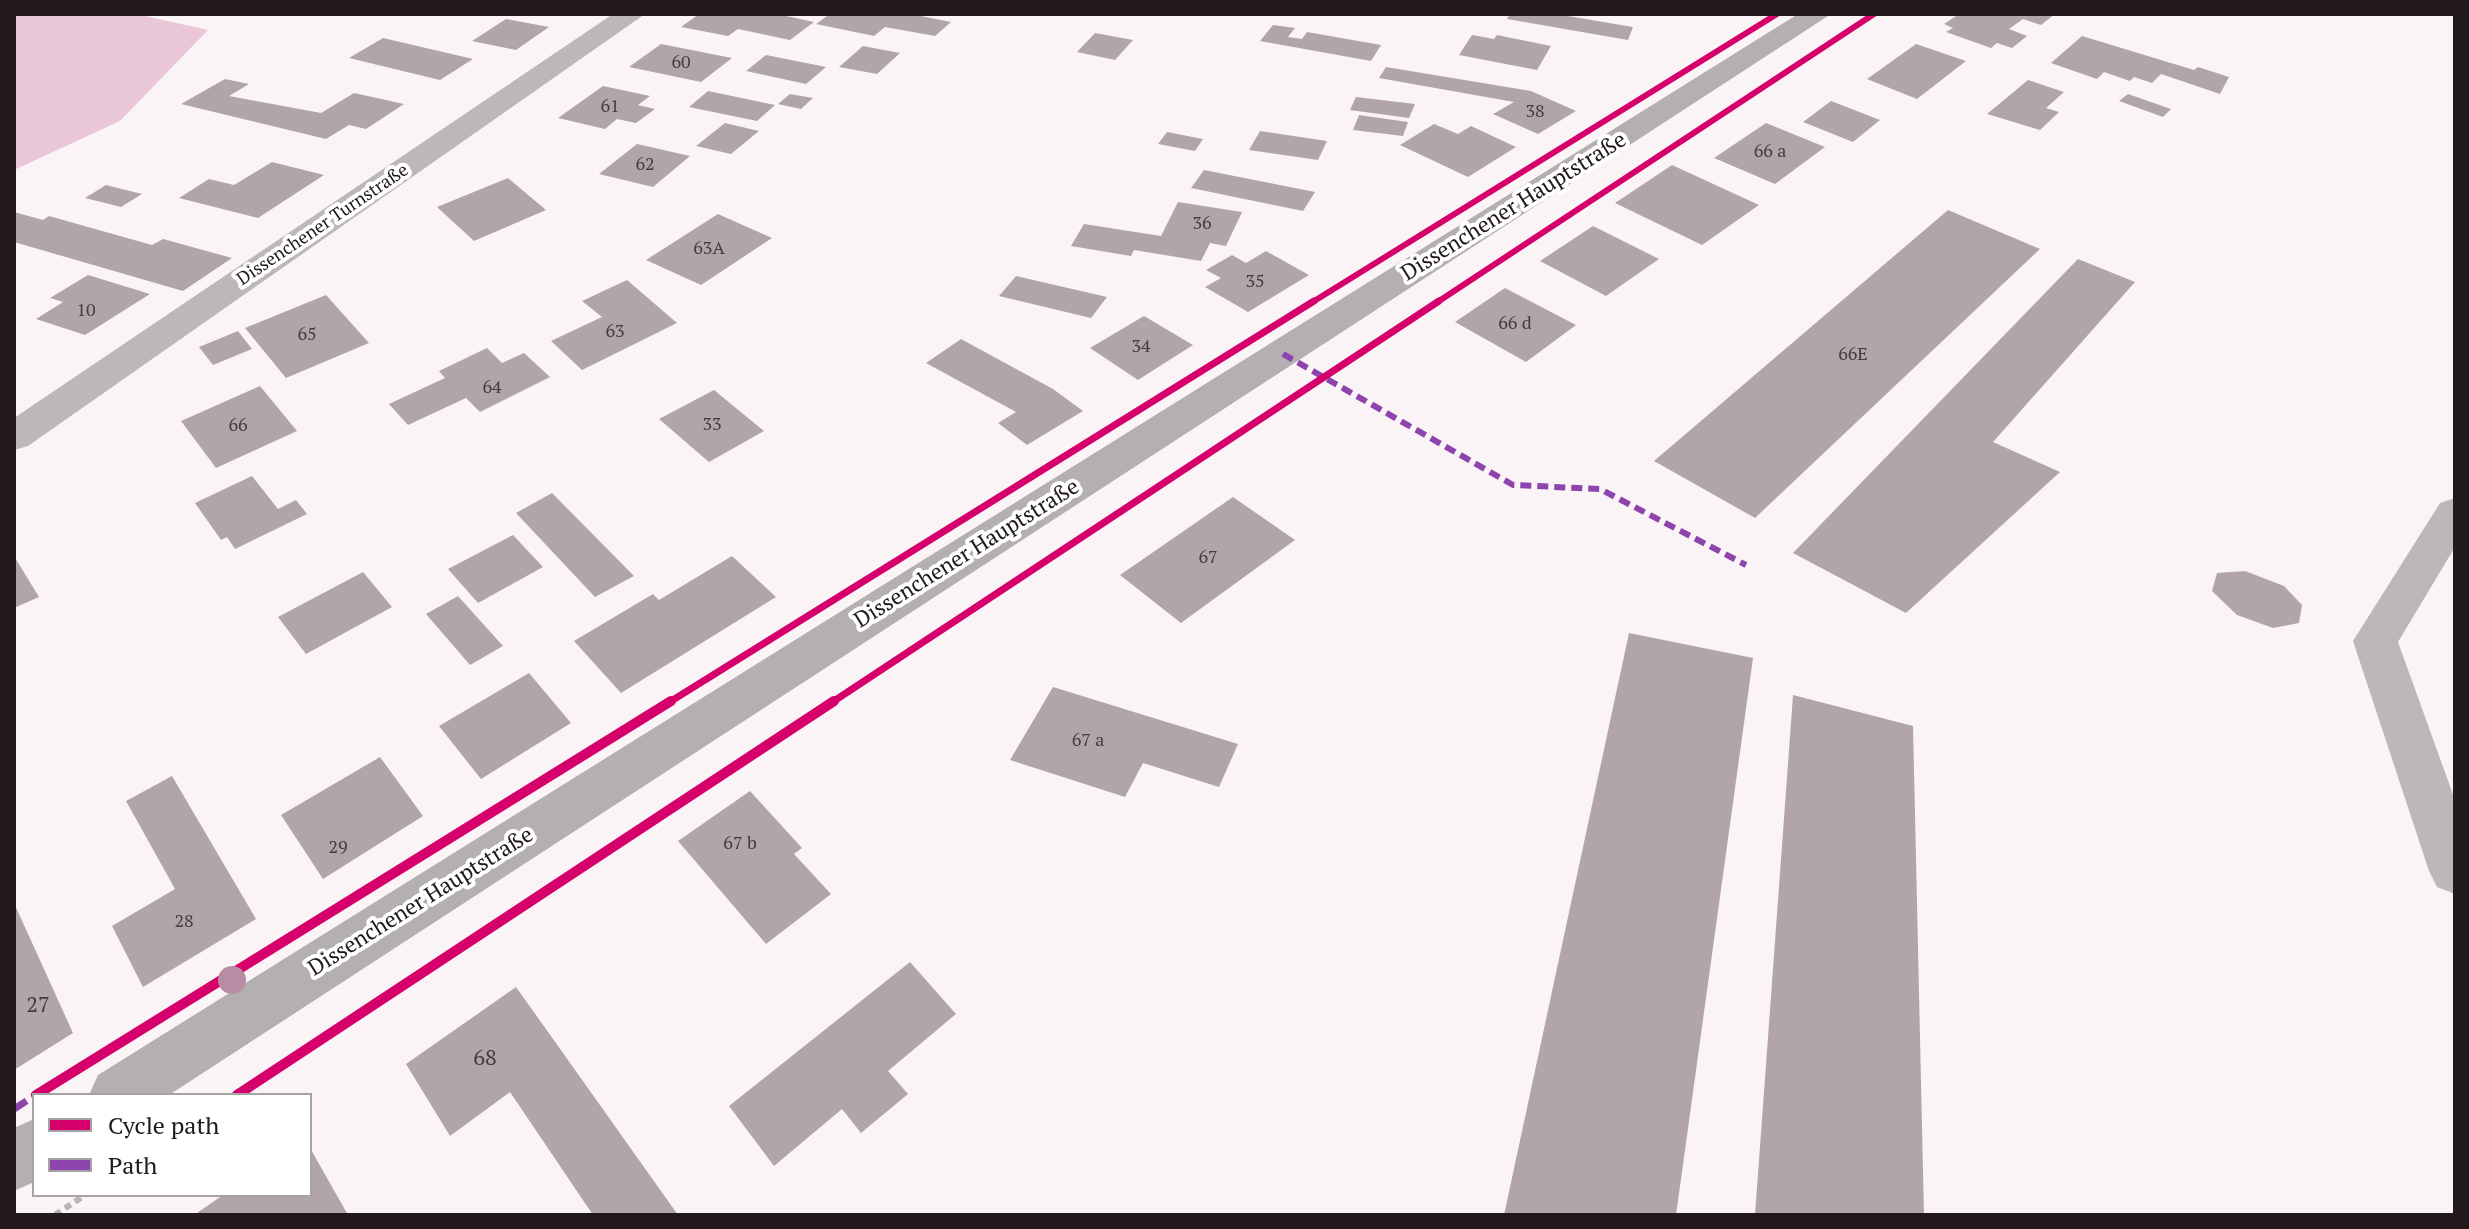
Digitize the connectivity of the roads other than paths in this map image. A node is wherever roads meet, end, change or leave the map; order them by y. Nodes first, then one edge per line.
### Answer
1 (631, 14) edge
2 (1817, 14) edge
3 (14, 398) edge
4 (61, 405) junction
5 (14, 437) edge
6 (2455, 513) edge
7 (2455, 871) edge
8 (121, 1093) edge
9 (32, 1150) edge
10 (14, 1161) edge

1 - 4 street, Dissenchener Turnstraße
2 - 8 main road, Dissenchener Hauptstraße
3 - 4 street
4 - 5 street, Dissenchener Turnstraße
6 - 7 street
9 - 10 main road

